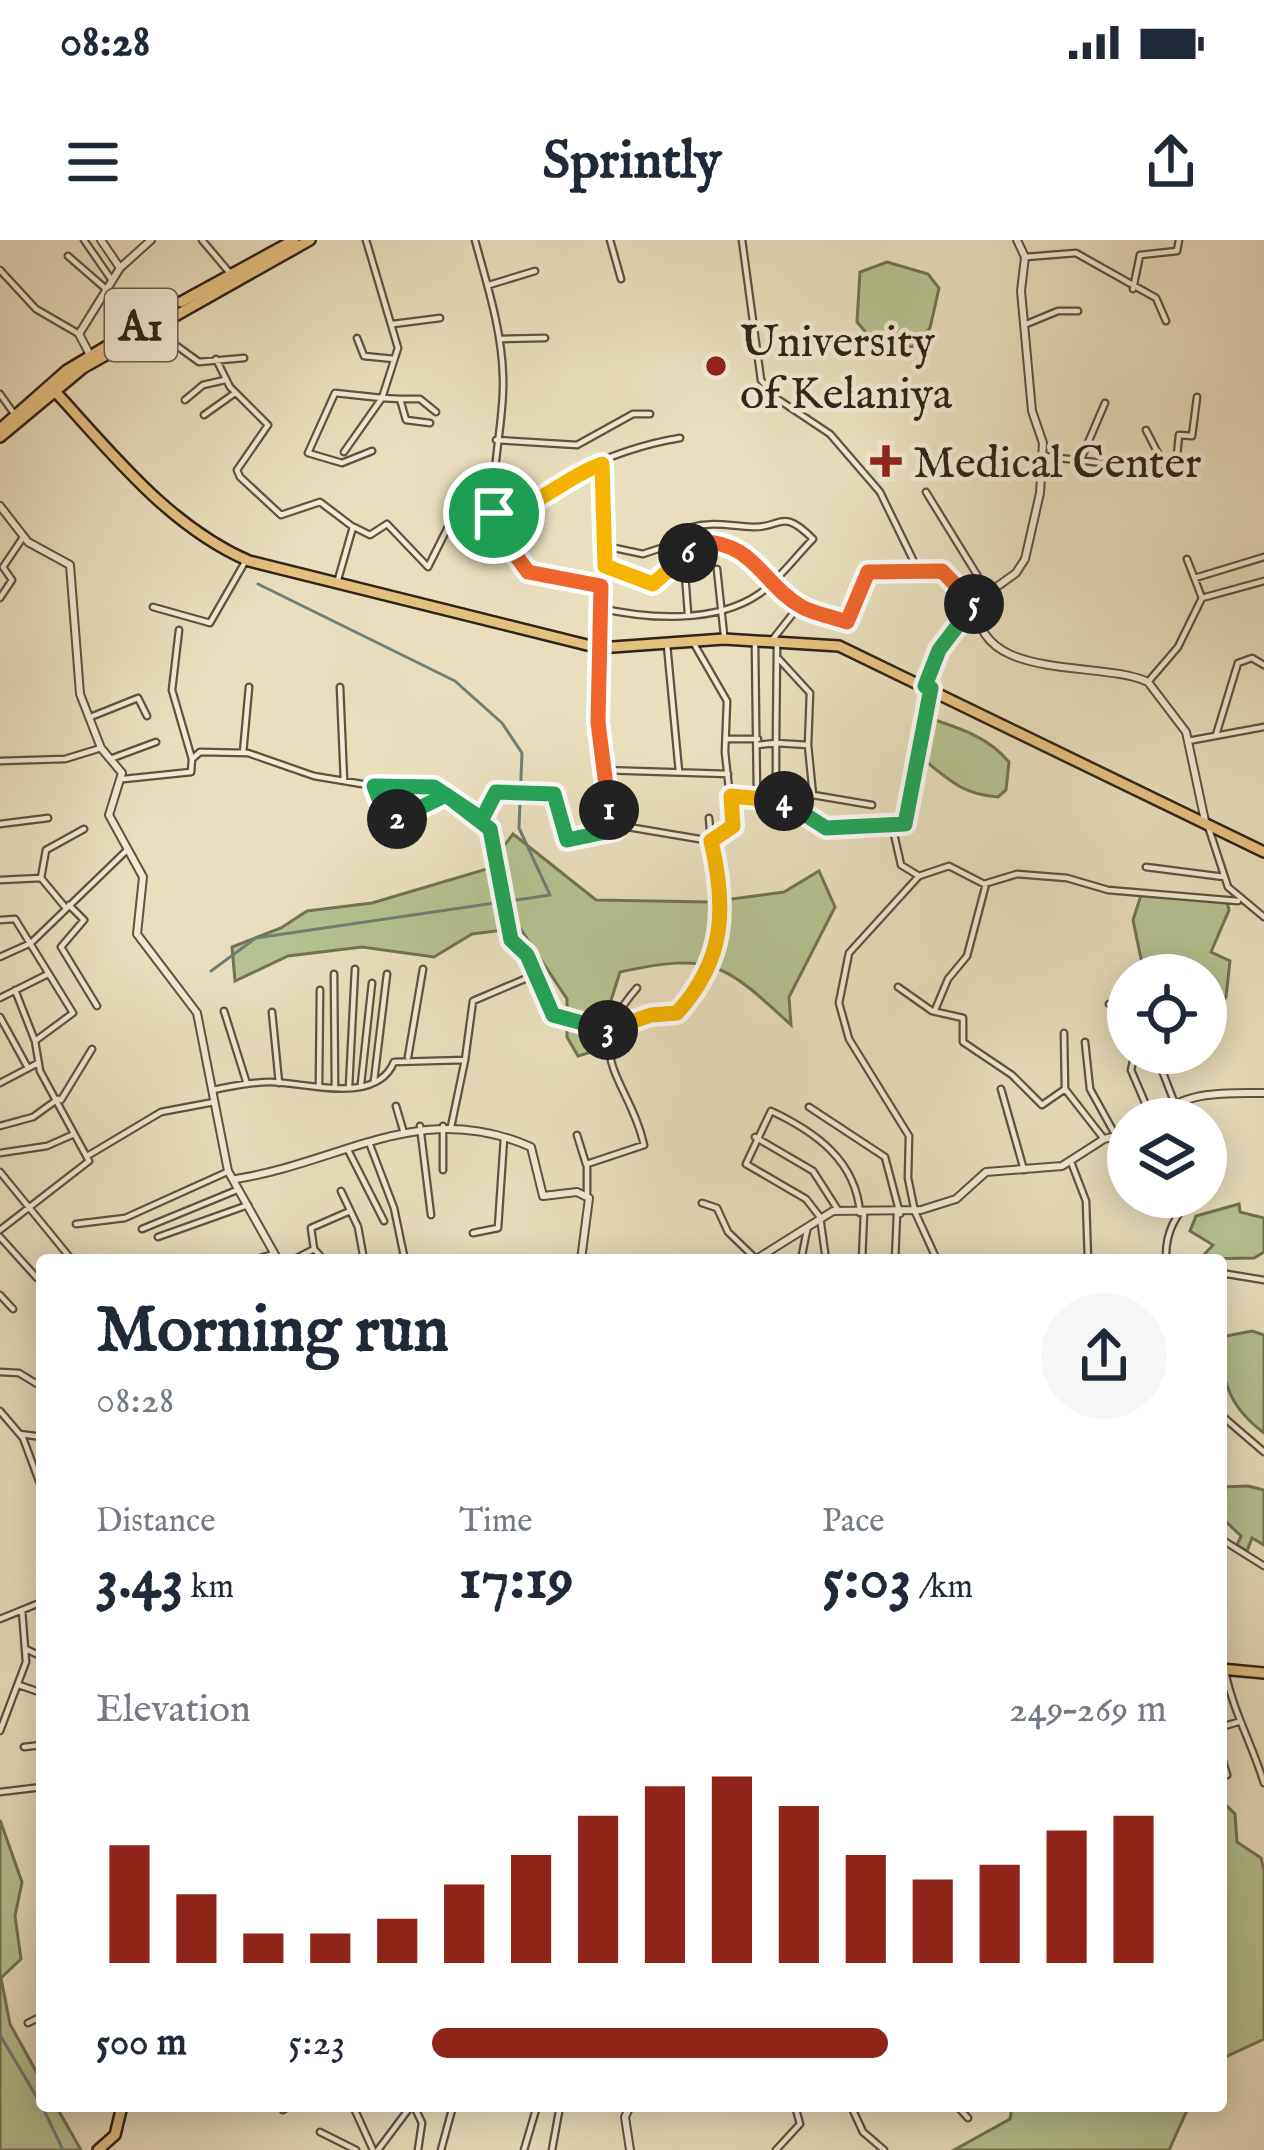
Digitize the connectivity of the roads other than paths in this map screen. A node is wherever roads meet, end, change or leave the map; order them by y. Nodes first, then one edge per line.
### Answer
1 (84, 240) edge
2 (100, 240) edge
3 (134, 240) edge
4 (151, 240) edge
5 (202, 240) edge
6 (294, 240) edge
7 (310, 240) edge
8 (366, 240) edge
9 (475, 240) edge
10 (610, 240) edge
11 (742, 240) edge
12 (1018, 240) edge
13 (1179, 240) edge
14 (141, 248) junction
15 (68, 256) dead end
16 (1025, 257) junction
17 (120, 268) junction
18 (0, 270) edge
19 (535, 271) dead end
20 (232, 277) junction
21 (621, 278) dead end
22 (111, 279) junction
23 (487, 285) junction
24 (106, 289) junction
25 (1132, 289) junction
26 (1078, 311) dead end
27 (440, 318) dead end
28 (1166, 321) dead end
29 (391, 324) junction
30 (147, 325) junction
31 (1024, 325) junction
32 (79, 334) junction
33 (357, 338) dead end
34 (545, 338) dead end
35 (501, 339) junction
36 (90, 355) junction
37 (244, 358) dead end
38 (394, 358) junction
39 (216, 359) junction
40 (225, 380) junction
41 (51, 387) junction
42 (235, 393) junction
43 (0, 394) edge
44 (1197, 397) dead end
45 (382, 398) junction
46 (400, 399) junction
47 (185, 400) dead end
48 (1105, 403) dead end
49 (436, 412) dead end
50 (650, 414) dead end
51 (15, 415) junction
52 (204, 415) dead end
53 (430, 422) dead end
54 (1146, 430) dead end
55 (0, 433) edge
56 (680, 438) dead end
57 (496, 440) junction
58 (372, 451) dead end
59 (344, 452) dead end
60 (1042, 456) junction
61 (1082, 459) junction
62 (1163, 463) junction
63 (602, 464) junction
64 (926, 492) dead end
65 (0, 506) edge
66 (494, 513) junction
67 (353, 527) junction
68 (499, 532) junction
69 (24, 536) junction
70 (605, 546) junction
71 (684, 556) junction
72 (1264, 557) edge
73 (1187, 559) dead end
74 (246, 560) junction
75 (605, 566) junction
76 (717, 569) dead end
77 (918, 570) junction
78 (1195, 578) junction
79 (774, 579) junction
80 (1264, 581) edge
81 (337, 584) junction
82 (601, 586) junction
83 (987, 592) junction
84 (0, 598) edge
85 (1202, 598) junction
86 (976, 601) junction
87 (799, 606) junction
88 (153, 607) dead end
89 (599, 608) junction
90 (721, 610) junction
91 (688, 614) junction
92 (178, 630) dead end
93 (724, 639) junction
94 (755, 639) junction
95 (775, 639) junction
96 (693, 642) junction
97 (667, 645) junction
98 (598, 648) junction
99 (777, 657) junction
100 (1264, 664) edge
101 (1148, 682) junction
102 (249, 687) dead end
103 (340, 687) dead end
104 (928, 687) junction
105 (93, 716) junction
106 (147, 716) dead end
107 (1264, 727) edge
108 (1216, 735) junction
109 (726, 739) junction
110 (1188, 741) junction
111 (155, 742) dead end
112 (758, 742) junction
113 (776, 743) junction
114 (808, 745) junction
115 (101, 748) junction
116 (243, 753) junction
117 (192, 759) junction
118 (109, 760) junction
119 (0, 761) edge
120 (601, 770) junction
121 (679, 772) junction
122 (728, 774) junction
123 (124, 779) junction
124 (344, 781) junction
125 (374, 786) junction
126 (446, 795) junction
127 (757, 795) junction
128 (731, 796) junction
129 (776, 796) junction
130 (872, 805) dead end
131 (48, 818) dead end
132 (709, 818) dead end
133 (482, 819) junction
134 (0, 824) edge
135 (892, 825) junction
136 (85, 829) dead end
137 (615, 830) junction
138 (1209, 830) junction
139 (711, 841) junction
140 (125, 851) junction
141 (1264, 852) edge
142 (1146, 867) dead end
143 (919, 876) junction
144 (40, 878) junction
145 (1224, 878) junction
146 (0, 880) edge
147 (986, 884) junction
148 (1238, 901) junction
149 (67, 905) junction
150 (1264, 917) edge
151 (0, 920) edge
152 (32, 943) junction
153 (0, 957) edge
154 (355, 969) dead end
155 (423, 969) dead end
156 (48, 974) junction
157 (334, 974) dead end
158 (387, 974) dead end
159 (535, 975) junction
160 (372, 983) dead end
161 (898, 987) dead end
162 (637, 988) dead end
163 (320, 990) dead end
164 (15, 991) junction
165 (0, 998) edge
166 (97, 1006) dead end
167 (224, 1010) dead end
168 (934, 1011) junction
169 (272, 1012) dead end
170 (0, 1017) edge
171 (611, 1029) junction
172 (1064, 1033) dead end
173 (10, 1035) junction
174 (0, 1041) edge
175 (35, 1041) junction
176 (1085, 1042) dead end
177 (92, 1048) dead end
178 (407, 1059) junction
179 (465, 1060) junction
180 (38, 1063) junction
181 (28, 1068) junction
182 (374, 1081) junction
183 (279, 1082) junction
184 (0, 1083) edge
185 (247, 1084) junction
186 (361, 1084) junction
187 (349, 1087) junction
188 (319, 1088) junction
189 (335, 1088) junction
190 (1001, 1089) dead end
191 (1065, 1089) junction
192 (213, 1090) junction
193 (1264, 1093) edge
194 (1198, 1098) edge
195 (59, 1100) junction
196 (214, 1102) junction
197 (396, 1106) dead end
198 (809, 1107) dead end
199 (1107, 1119) edge
200 (0, 1126) edge
201 (420, 1126) junction
202 (447, 1126) junction
203 (404, 1130) junction
204 (72, 1135) junction
205 (577, 1135) dead end
206 (755, 1137) junction
207 (504, 1138) junction
208 (1107, 1138) edge
209 (1104, 1139) junction
210 (370, 1145) junction
211 (348, 1150) junction
212 (0, 1153) edge
213 (88, 1156) junction
214 (1071, 1162) junction
215 (587, 1164) junction
216 (443, 1170) dead end
217 (1024, 1170) junction
218 (0, 1172) edge
219 (228, 1172) junction
220 (236, 1179) junction
221 (238, 1190) junction
222 (341, 1191) dead end
223 (587, 1196) junction
224 (703, 1203) dead end
225 (248, 1205) junction
226 (29, 1206) junction
227 (838, 1210) junction
228 (350, 1211) junction
229 (915, 1212) junction
230 (862, 1213) junction
231 (898, 1214) junction
232 (430, 1215) dead end
233 (820, 1217) junction
234 (1176, 1218) edge
235 (384, 1222) dead end
236 (76, 1224) dead end
237 (808, 1225) junction
238 (142, 1229) dead end
239 (473, 1233) dead end
240 (0, 1234) edge
241 (158, 1237) dead end
242 (314, 1249) junction
243 (67, 1254) edge
244 (274, 1254) edge
245 (304, 1254) edge
246 (319, 1254) edge
247 (362, 1254) edge
248 (404, 1254) edge
249 (582, 1254) edge
250 (750, 1254) edge
251 (765, 1254) edge
252 (802, 1254) edge
253 (825, 1254) edge
254 (862, 1254) edge
255 (895, 1254) edge
256 (935, 1254) edge
257 (1088, 1254) edge
258 (1167, 1254) edge
259 (1227, 1274) edge
260 (36, 1277) edge
261 (1264, 1280) edge
262 (0, 1295) edge
263 (13, 1310) dead end
264 (0, 1372) edge
265 (36, 1383) edge
266 (0, 1412) edge
267 (1227, 1420) edge
268 (20, 1435) junction
269 (36, 1436) edge
270 (1264, 1452) edge
271 (36, 1475) edge
272 (1227, 1543) edge
273 (1264, 1566) edge
274 (36, 1604) edge
275 (22, 1610) junction
276 (0, 1619) edge
277 (26, 1649) junction
278 (36, 1654) edge
279 (1227, 1669) edge
280 (1264, 1673) edge
281 (1227, 1681) edge
282 (19, 1684) junction
283 (36, 1691) edge
284 (1241, 1721) junction
285 (1227, 1725) edge
286 (0, 1731) edge
287 (36, 1745) edge
288 (24, 1747) dead end
289 (1264, 1783) edge
290 (36, 1788) edge
291 (0, 1792) edge
292 (36, 2019) edge
293 (28, 2023) dead end
294 (121, 2112) edge
295 (356, 2112) edge
296 (407, 2112) edge
297 (416, 2112) edge
298 (451, 2112) edge
299 (535, 2112) edge
300 (559, 2112) edge
301 (627, 2112) edge
302 (797, 2112) edge
303 (854, 2112) edge
304 (962, 2112) edge
305 (968, 2118) dead end
306 (320, 2132) dead end
307 (107, 2148) edge
308 (356, 2150) edge
309 (375, 2150) edge
310 (418, 2150) edge
311 (441, 2150) edge
312 (524, 2150) edge
313 (552, 2150) edge
314 (630, 2150) edge
315 (776, 2150) edge
316 (884, 2150) edge

1 - 22 street
2 - 17 street
3 - 14 street
4 - 14 street
5 - 20 street
6 - 20 main road, A1
7 - 20 main road, A1
8 - 29 street
9 - 23 street
10 - 21 street
11 - 77 street
12 - 16 street
13 - 25 street
14 - 17 street
15 - 24 street
16 - 25 street
16 - 31 street
17 - 22 street
18 - 32 street
19 - 23 street
20 - 30 main road, A1
22 - 24 street
23 - 35 street
24 - 32 street
25 - 28 street
26 - 31 street
27 - 29 street
29 - 38 street
30 - 36 main road, A1
30 - 39 street
30 - 41 main road, A1
31 - 60 street
32 - 36 street
33 - 38 street
34 - 35 street
35 - 57 street
36 - 41 main road, A1
37 - 39 street
38 - 45 street
39 - 40 street
40 - 42 street
40 - 47 street
41 - 51 main road, A1
41 - 55 main road, A1
41 - 74 main road
42 - 52 street
42 - 67 street
43 - 51 street
44 - 62 street
45 - 46 street
45 - 58 street
45 - 59 street
46 - 49 street
46 - 53 street
48 - 61 street
50 - 57 street
51 - 55 main road, A1
54 - 62 street
56 - 63 street
57 - 66 street
60 - 61 street
60 - 83 street
61 - 62 street
63 - 66 street
63 - 70 street
64 - 83 street
65 - 69 street
66 - 68 street
67 - 68 street
67 - 81 street
68 - 82 street
69 - 84 street
69 - 105 street
70 - 75 street
70 - 79 street
71 - 75 street
71 - 79 street
71 - 91 street
72 - 78 street
73 - 78 street
74 - 81 main road
74 - 88 street
75 - 82 street
76 - 90 street
77 - 86 street
77 - 87 street
78 - 85 street
79 - 87 street
79 - 90 street
80 - 85 street
81 - 98 main road
82 - 89 street
83 - 86 street
85 - 101 street
86 - 101 street
86 - 104 street
87 - 95 street
89 - 91 street
89 - 98 street
90 - 91 street
90 - 93 street
92 - 117 street
93 - 94 main road
93 - 96 main road
94 - 95 main road
94 - 112 street
95 - 99 street
95 - 104 main road
96 - 97 main road
96 - 109 street
97 - 98 main road
97 - 121 street
98 - 120 street
99 - 113 street
99 - 114 street
100 - 108 street
101 - 110 street
102 - 116 street
103 - 124 street
104 - 135 street
104 - 138 main road
105 - 106 street
105 - 115 street
107 - 108 street
108 - 110 street
109 - 112 street
109 - 122 street
110 - 138 street
111 - 118 street
112 - 113 street
112 - 127 street
113 - 114 street
113 - 129 street
114 - 130 street
115 - 118 street
115 - 119 street
116 - 117 street
116 - 124 street
117 - 123 street
118 - 123 street
120 - 121 street
120 - 137 street
121 - 122 street
122 - 128 street
123 - 140 street
124 - 125 street
125 - 126 street
125 - 126 street
126 - 133 street
127 - 128 street
127 - 129 street
128 - 139 street
129 - 135 street
131 - 134 street
132 - 139 street
133 - 137 street
133 - 159 street
135 - 143 street
136 - 144 street
137 - 139 street
138 - 141 main road
138 - 145 street
139 - 171 street
140 - 149 street
140 - 192 street
142 - 145 street
143 - 147 street
143 - 229 street
144 - 146 street
144 - 149 street
145 - 148 street
147 - 148 street
147 - 168 street
148 - 150 street
149 - 152 street
149 - 166 street
151 - 152 street
152 - 153 street
152 - 156 street
154 - 187 street
155 - 178 street
156 - 164 street
156 - 175 street
157 - 189 street
158 - 182 street
159 - 171 street
159 - 179 street
160 - 186 street
161 - 168 street
162 - 171 street
163 - 188 street
164 - 165 street
164 - 175 street
167 - 185 street
168 - 191 street
169 - 183 street
170 - 173 street
171 - 215 street
172 - 191 street
173 - 174 street
173 - 181 street
175 - 180 street
176 - 199 street
177 - 195 street
178 - 179 street
178 - 182 street
179 - 202 street
180 - 181 street
180 - 195 street
181 - 184 street
182 - 186 street
183 - 185 street
183 - 188 street
185 - 192 street
186 - 187 street
187 - 189 street
188 - 189 street
190 - 217 street
191 - 209 street
192 - 196 street
193 - 194 street
195 - 200 street
195 - 204 street
196 - 213 street
196 - 219 street
197 - 203 street
198 - 231 street
201 - 202 street
201 - 203 street
201 - 232 street
202 - 207 street
202 - 216 street
203 - 210 street
204 - 212 street
204 - 213 street
205 - 215 street
206 - 227 street
206 - 230 street
206 - 233 street
207 - 223 street
207 - 239 street
208 - 209 street
209 - 214 street
210 - 211 street
210 - 248 street
211 - 220 street
211 - 235 street
213 - 226 street
214 - 217 street
214 - 257 street
215 - 223 street
217 - 229 street
218 - 226 street
219 - 220 street
219 - 236 street
220 - 221 street
221 - 225 street
221 - 238 street
222 - 228 street
223 - 249 street
224 - 250 street
225 - 241 street
225 - 244 street
226 - 240 street
226 - 243 street
227 - 230 street
227 - 233 street
228 - 242 street
228 - 247 street
229 - 231 street
229 - 256 street
230 - 231 street
230 - 254 street
231 - 255 street
233 - 237 street
233 - 253 street
234 - 258 street
237 - 251 street
237 - 252 street
240 - 260 street
242 - 245 street
242 - 246 street
259 - 261 street
262 - 263 street
264 - 265 street
266 - 268 street
267 - 270 street
268 - 269 street
268 - 271 street
272 - 273 street
274 - 275 street
275 - 276 street
275 - 277 street
277 - 278 street
277 - 282 street
279 - 280 main road
281 - 284 street
282 - 283 street
282 - 286 street
284 - 285 street
284 - 289 street
287 - 288 street
290 - 291 street
292 - 293 street
294 - 307 main road
295 - 309 street
296 - 309 street
297 - 310 street
298 - 311 street
299 - 312 street
300 - 313 street
301 - 314 street
302 - 315 street
303 - 316 street
304 - 305 street
306 - 308 street

